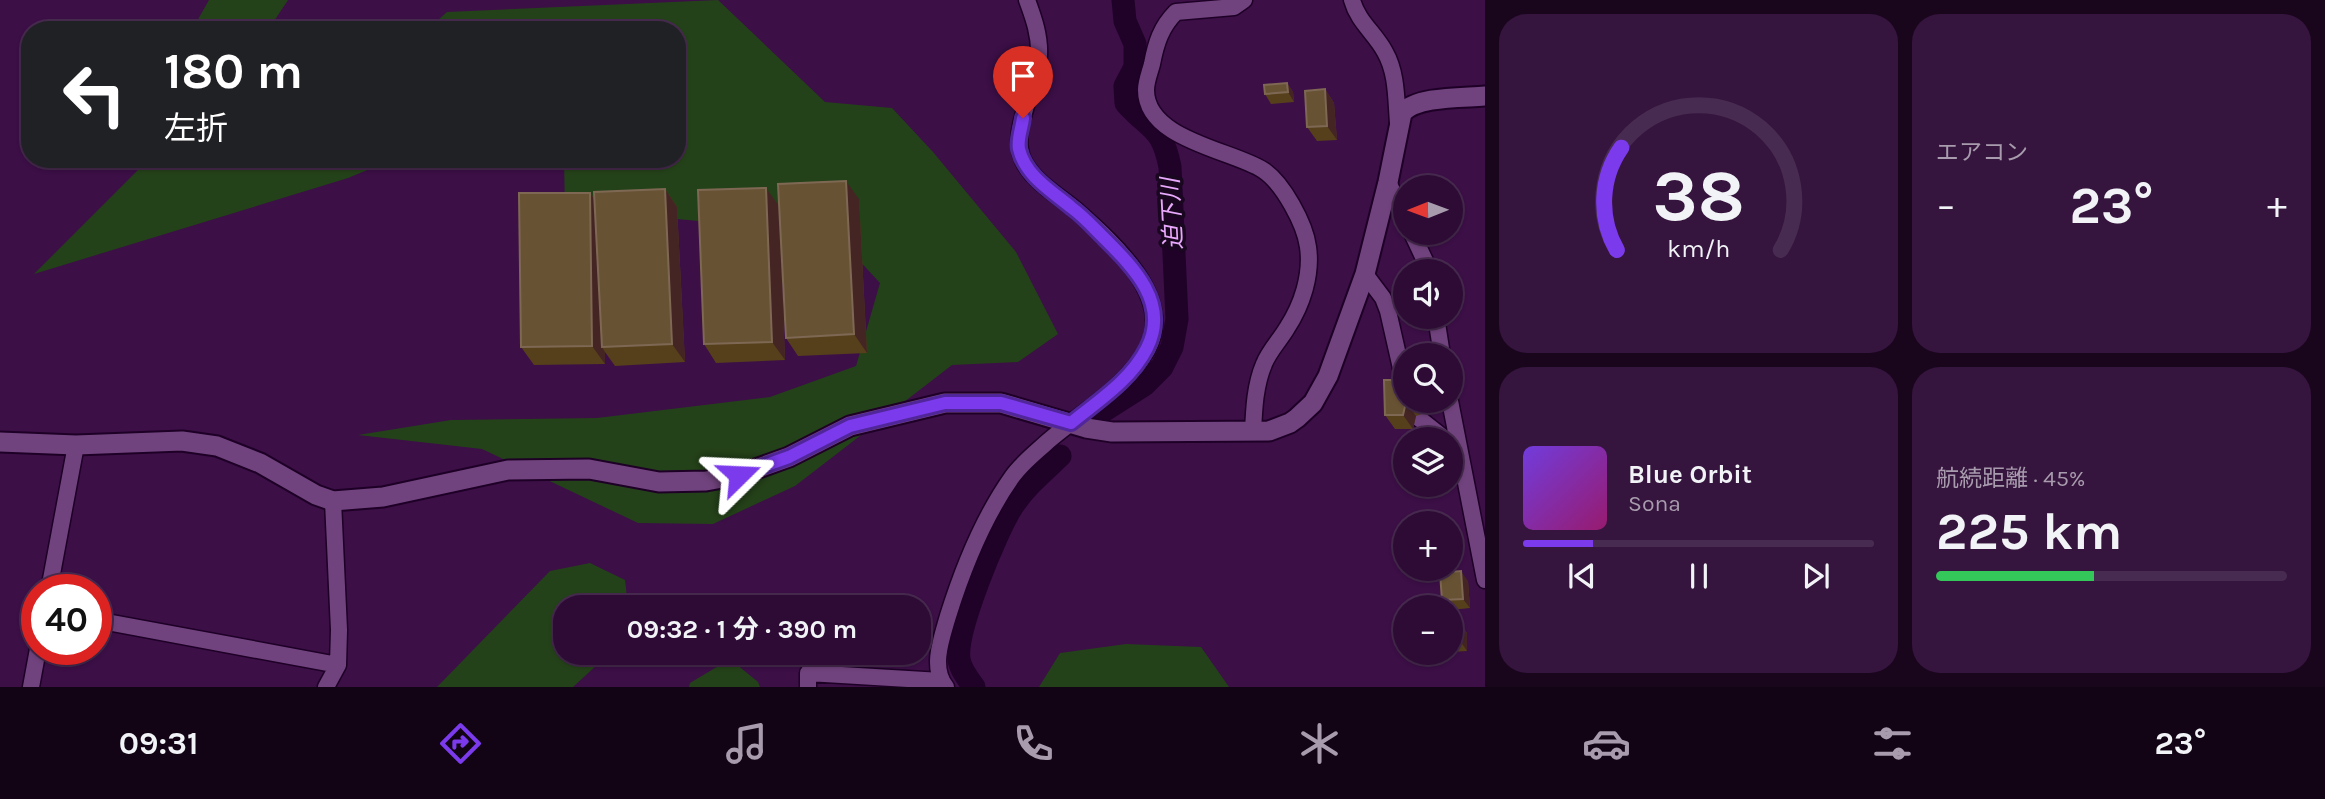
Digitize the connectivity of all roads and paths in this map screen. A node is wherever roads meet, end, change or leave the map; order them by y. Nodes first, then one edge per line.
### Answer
1 (1027, 0) edge
2 (1244, 0) edge
3 (1352, 0) edge
4 (1485, 96) edge
5 (1398, 123) junction
6 (1388, 182) junction
7 (1393, 193) edge
8 (1365, 274) junction
9 (1395, 343) edge
10 (1415, 413) edge
11 (1071, 423) junction
12 (1430, 427) edge
13 (1253, 432) junction
14 (0, 442) edge
15 (76, 445) junction
16 (1463, 469) edge
17 (333, 501) junction
18 (1477, 502) edge
19 (52, 574) edge
20 (1485, 580) edge
21 (112, 623) edge
22 (35, 665) edge
23 (338, 665) junction
24 (944, 684) edge
25 (31, 687) edge
26 (327, 687) edge
27 (808, 687) edge

1 - 11 street
2 - 13 street
3 - 5 street
4 - 5 street
5 - 6 street
6 - 7 street
6 - 8 street
8 - 9 street
8 - 13 street
10 - 12 street
11 - 13 street
11 - 17 street
11 - 24 street
14 - 15 street
15 - 17 street
15 - 19 street
16 - 18 street
17 - 23 street
18 - 20 street
21 - 23 street
22 - 25 street
23 - 26 street
24 - 27 street

